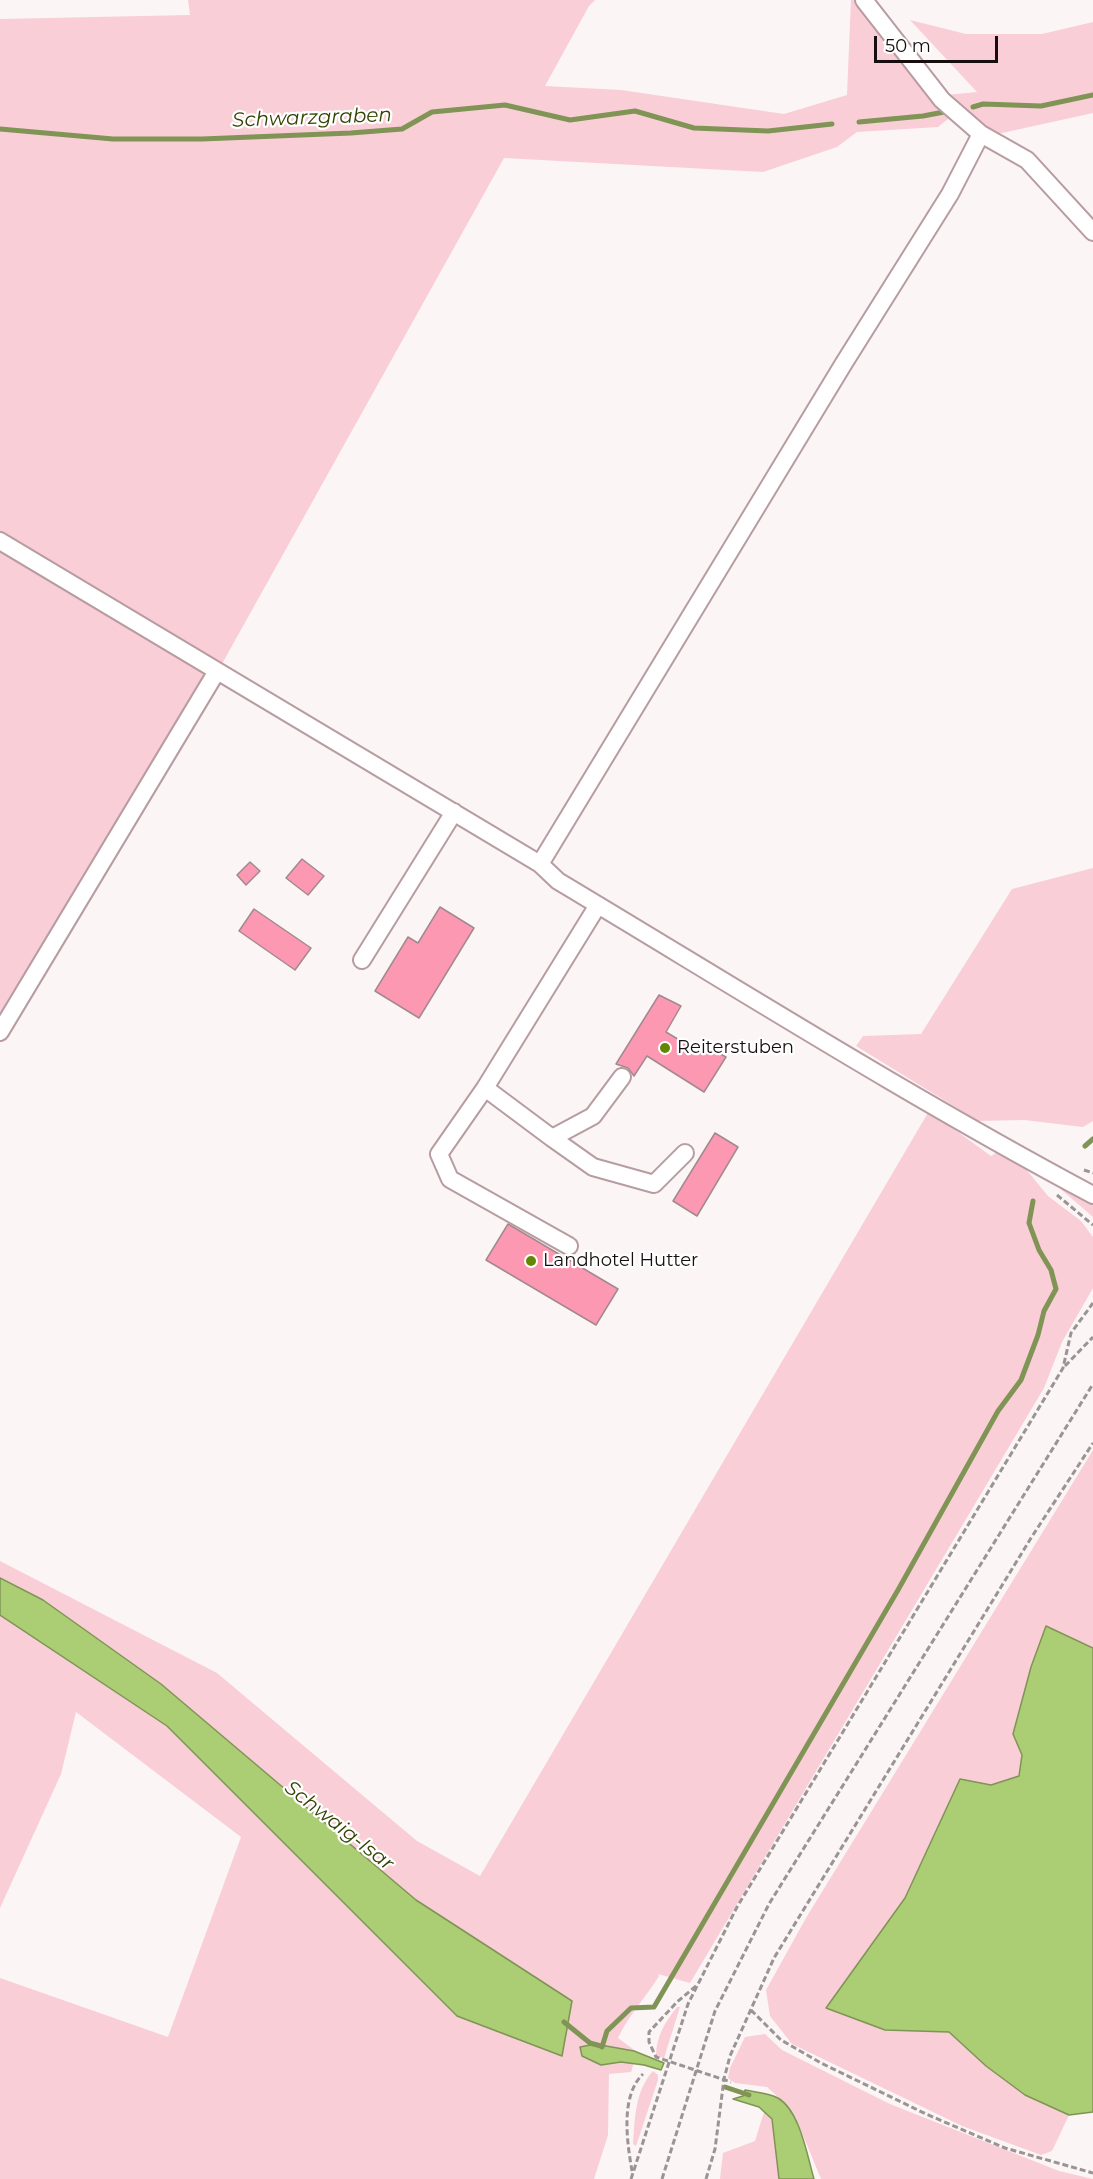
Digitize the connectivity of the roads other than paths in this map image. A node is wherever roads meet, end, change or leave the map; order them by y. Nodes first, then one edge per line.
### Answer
1 (864, 0) edge
2 (981, 134) junction
3 (1093, 232) edge
4 (0, 541) edge
5 (218, 671) junction
6 (454, 813) junction
7 (540, 864) junction
8 (598, 905) junction
9 (362, 960) dead end
10 (0, 1032) edge
11 (622, 1077) dead end
12 (485, 1088) junction
13 (552, 1137) junction
14 (686, 1153) dead end
15 (1093, 1195) edge
16 (569, 1246) dead end

1 - 2 lane
2 - 3 lane
2 - 7 lane
4 - 5 lane
5 - 6 lane
5 - 10 lane
6 - 7 lane
6 - 9 lane
7 - 8 lane
8 - 12 lane
8 - 15 lane
11 - 13 lane
12 - 13 lane
12 - 16 lane
13 - 14 lane

